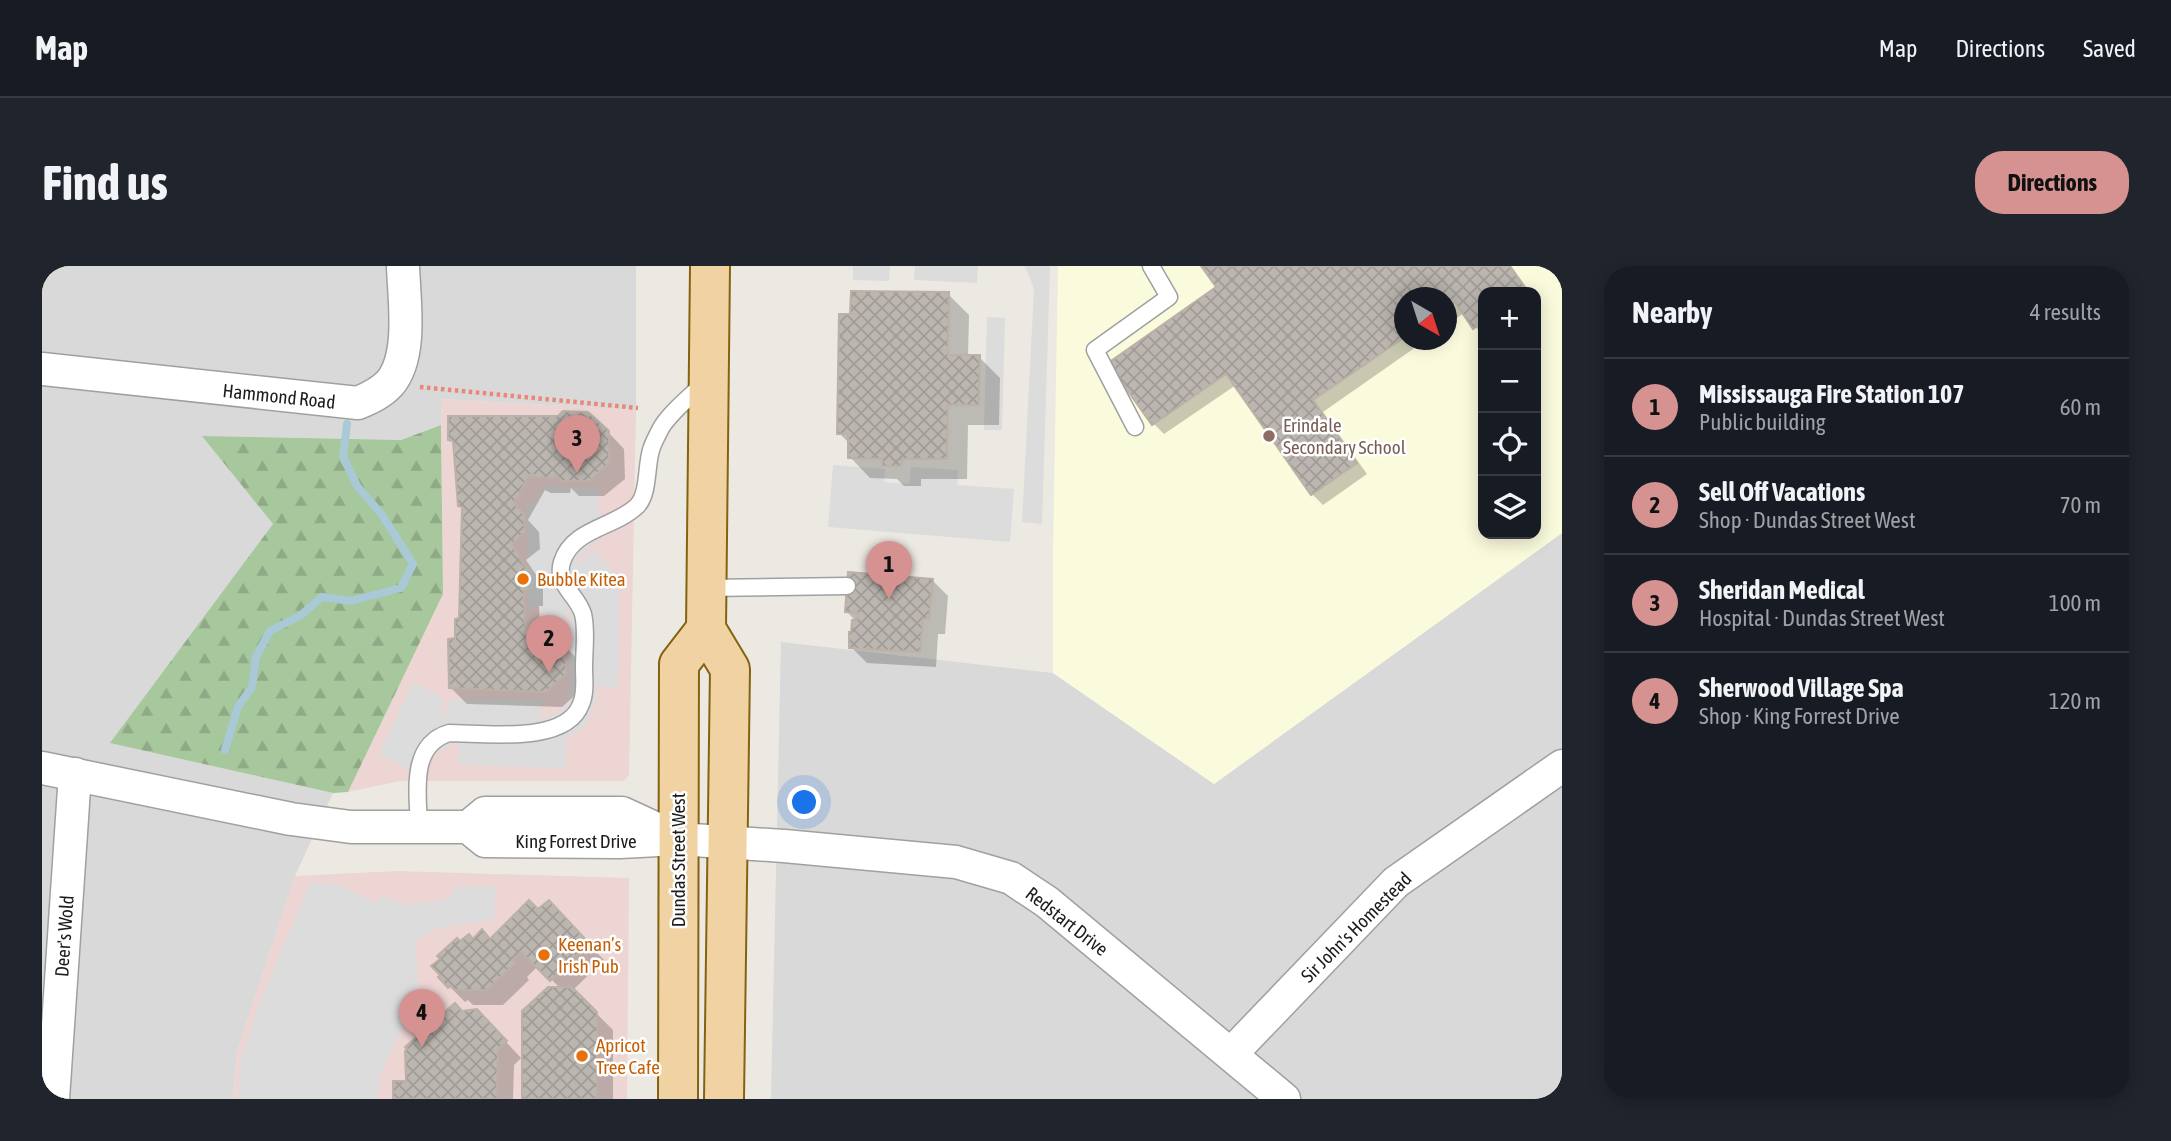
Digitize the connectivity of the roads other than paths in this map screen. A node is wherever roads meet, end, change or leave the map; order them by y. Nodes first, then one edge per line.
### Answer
1 (403, 266) edge
2 (710, 266) edge
3 (1152, 266) edge
4 (42, 369) edge
5 (709, 378) junction
6 (1135, 426) dead end
7 (847, 586) dead end
8 (706, 588) junction
9 (706, 629) junction
10 (1562, 766) edge
11 (42, 768) edge
12 (75, 774) junction
13 (419, 827) junction
14 (678, 839) junction
15 (728, 842) junction
16 (1231, 1054) junction
17 (53, 1099) edge
18 (678, 1099) edge
19 (724, 1099) edge
20 (1284, 1099) edge

1 - 4 street, Hammond Road
2 - 5 main road
3 - 6 lane
5 - 8 main road
5 - 13 lane
7 - 8 lane
8 - 9 main road
9 - 14 main road, Dundas Street West
9 - 15 main road
10 - 16 street, Sir John's Homestead
11 - 12 street, King Forrest Drive
12 - 13 street, King Forrest Drive
12 - 17 street, Deer's Wold
13 - 14 street, King Forrest Drive
14 - 15 street, Redstart Drive
14 - 18 main road, Dundas Street West
15 - 16 street, Redstart Drive
15 - 19 main road
16 - 20 street, Redstart Drive

